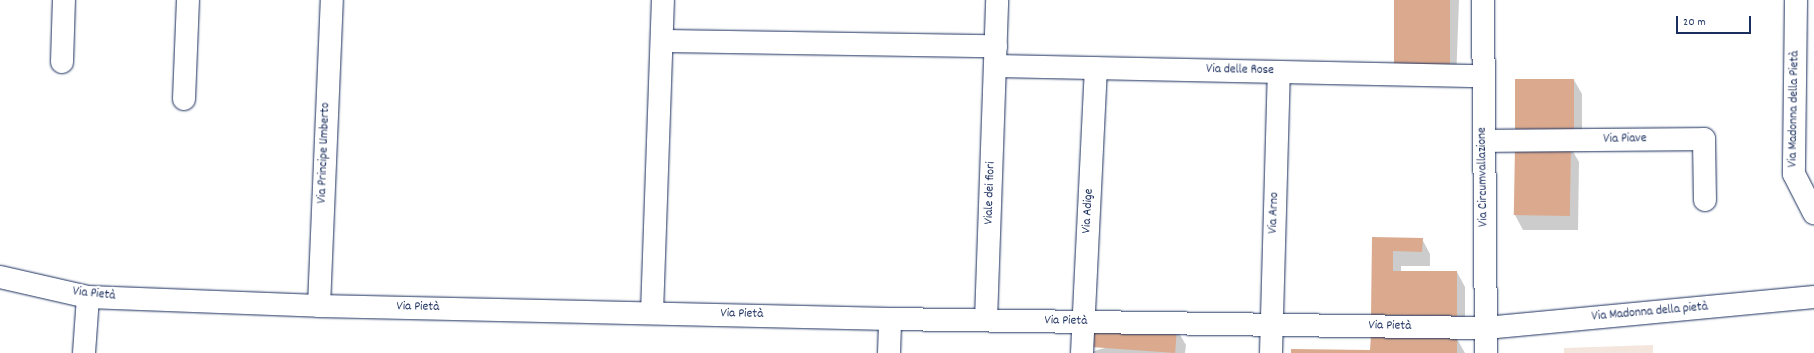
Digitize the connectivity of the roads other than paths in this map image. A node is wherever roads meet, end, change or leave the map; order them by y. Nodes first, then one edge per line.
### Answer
1 (64, 0) edge
2 (188, 0) edge
3 (332, 0) edge
4 (663, 0) edge
5 (997, 0) edge
6 (1482, 0) edge
7 (1796, 0) edge
8 (662, 41) junction
9 (996, 56) junction
10 (62, 62) dead end
11 (1096, 68) junction
12 (1279, 72) junction
13 (1483, 76) junction
14 (184, 99) dead end
15 (1484, 141) junction
16 (1705, 200) dead end
17 (1814, 213) edge
18 (0, 278) edge
19 (88, 297) junction
20 (1814, 297) edge
21 (319, 306) junction
22 (652, 313) junction
23 (890, 319) junction
24 (986, 320) junction
25 (1083, 322) junction
26 (1272, 325) junction
27 (1486, 328) junction
28 (84, 353) edge
29 (889, 353) edge
30 (1082, 353) edge
31 (1271, 353) edge
32 (1486, 353) edge

1 - 10 street
2 - 14 street
3 - 21 street, Via Principe Umberto
4 - 8 street
5 - 9 street, Viale dei fiori
6 - 13 street, Via Circumvallazione
7 - 17 street, Via Madonna della Pietà
8 - 9 street, Via delle Rose
8 - 22 street
9 - 11 street, Via delle Rose
9 - 24 street, Viale dei fiori
11 - 12 street, Via delle Rose
11 - 25 street, Via Adige
12 - 13 street, Via delle Rose
12 - 26 street, Via Arno
13 - 15 street, Via Circumvallazione
15 - 16 street, Via Piave
15 - 27 street, Via Circumvallazione
18 - 19 street, Via Pietà
19 - 21 street, Via Pietà
19 - 28 street
20 - 27 street, Via Madonna della pietà
21 - 22 street, Via Pietà
22 - 23 street, Via Pietà
23 - 24 street, Via Pietà
23 - 29 street
24 - 25 street, Via Pietà
25 - 26 street, Via Pietà
25 - 30 street, Via Adige
26 - 27 street, Via Pietà
26 - 31 street, Via Arno
27 - 32 street, Via Circumvallazione

